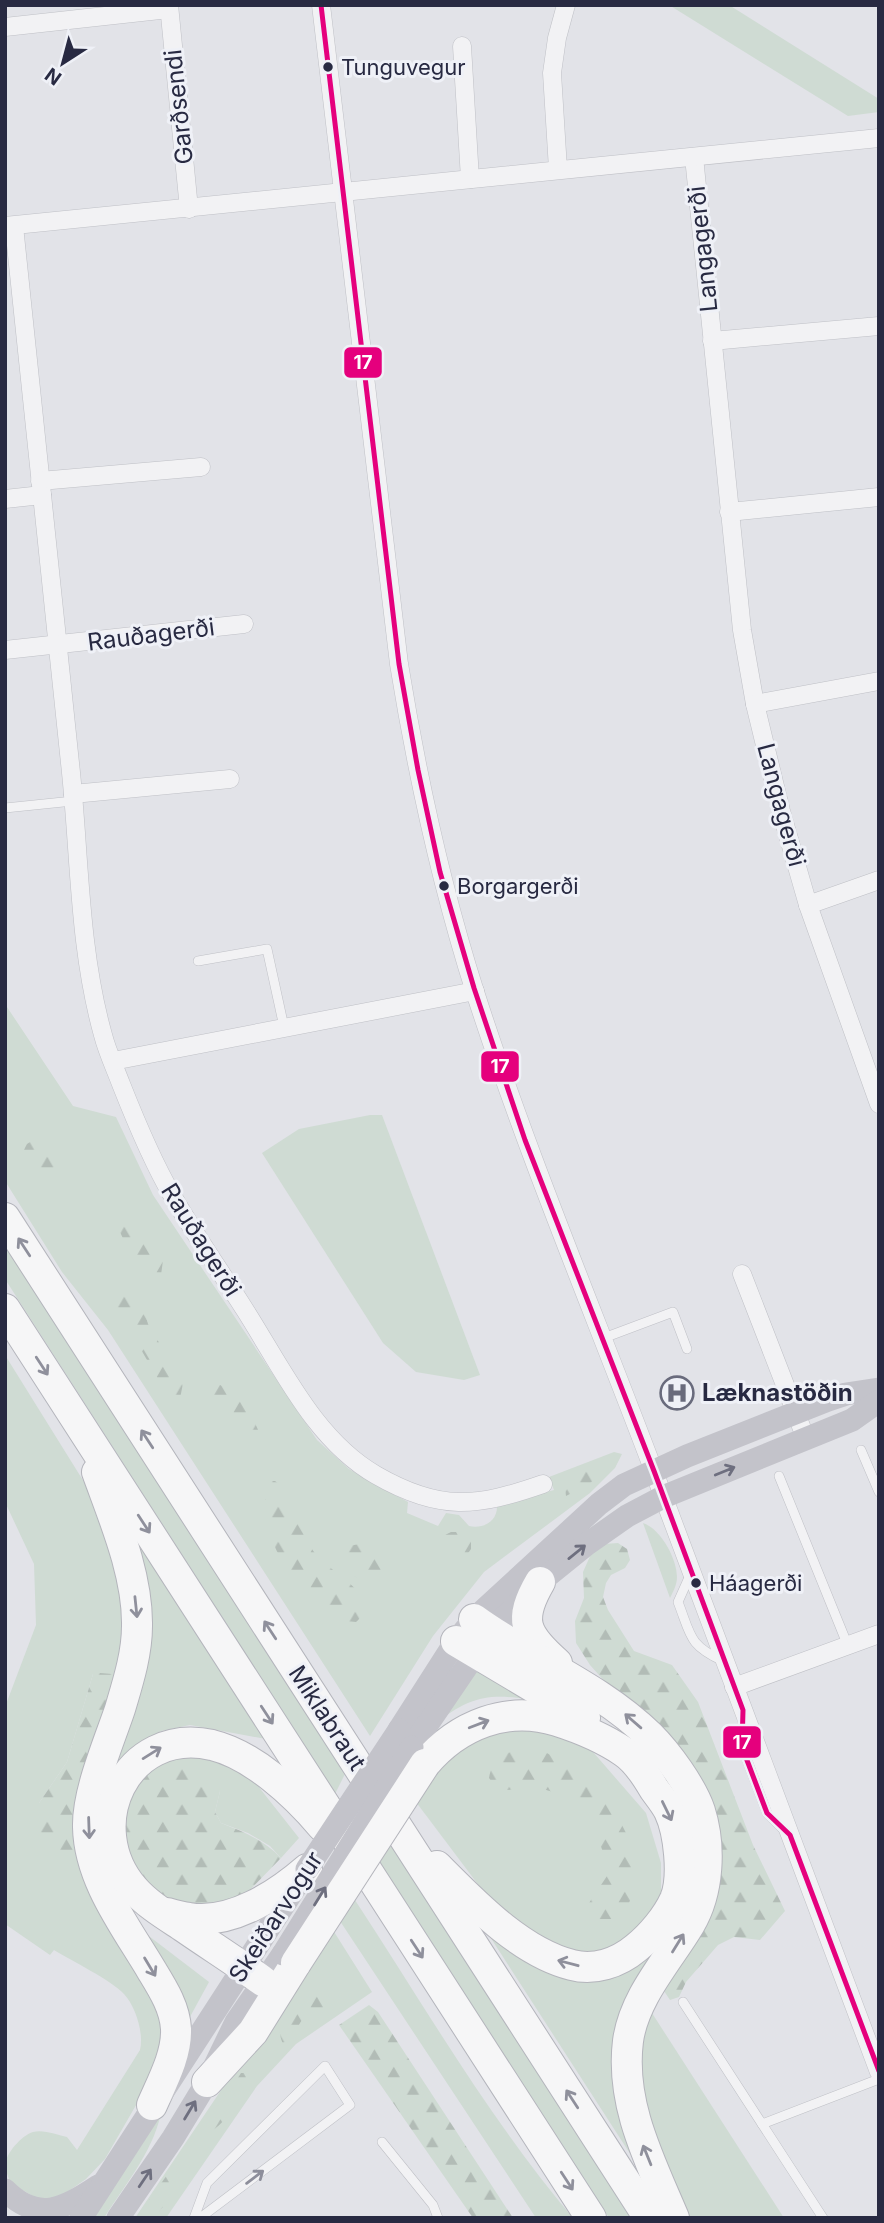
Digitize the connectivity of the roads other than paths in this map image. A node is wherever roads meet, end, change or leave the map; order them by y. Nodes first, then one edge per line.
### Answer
1 (321, 5) edge
2 (566, 5) edge
3 (169, 7) edge
4 (5, 27) edge
5 (462, 46) dead end
6 (879, 138) edge
7 (694, 158) junction
8 (558, 169) junction
9 (470, 179) junction
10 (342, 192) junction
11 (189, 209) junction
12 (9, 226) edge
13 (879, 326) edge
14 (712, 341) junction
15 (201, 467) dead end
16 (41, 488) junction
17 (879, 497) edge
18 (5, 499) edge
19 (729, 512) junction
20 (244, 624) dead end
21 (58, 646) junction
22 (5, 650) edge
23 (879, 681) edge
24 (755, 704) junction
25 (230, 779) dead end
26 (73, 797) junction
27 (5, 808) edge
28 (879, 880) edge
29 (808, 905) junction
30 (198, 961) dead end
31 (475, 991) junction
32 (284, 1027) junction
33 (113, 1061) junction
34 (872, 1066) edge
35 (879, 1104) edge
36 (5, 1218) edge
37 (741, 1275) dead end
38 (5, 1309) edge
39 (601, 1339) junction
40 (687, 1349) dead end
41 (879, 1389) edge
42 (879, 1401) edge
43 (796, 1413) junction
44 (80, 1425) junction
45 (806, 1439) junction
46 (861, 1450) dead end
47 (654, 1471) junction
48 (779, 1476) dead end
49 (543, 1484) dead end
50 (879, 1492) edge
51 (663, 1497) junction
52 (540, 1582) junction
53 (879, 1634) edge
54 (474, 1636) junction
55 (848, 1646) junction
56 (734, 1687) junction
57 (587, 1688) junction
58 (412, 1747) junction
59 (626, 1753) junction
60 (396, 1824) junction
61 (307, 1869) junction
62 (103, 1886) junction
63 (380, 1891) junction
64 (160, 1911) junction
65 (290, 1958) junction
66 (248, 1983) junction
67 (682, 2002) dead end
68 (879, 2072) edge
69 (879, 2079) edge
70 (207, 2082) junction
71 (152, 2105) junction
72 (762, 2124) junction
73 (382, 2142) dead end
74 (103, 2182) junction
75 (5, 2190) edge
76 (81, 2218) edge
77 (118, 2218) edge
78 (194, 2218) edge
79 (200, 2218) edge
80 (438, 2218) edge
81 (591, 2218) edge
82 (649, 2218) edge
83 (674, 2218) edge
84 (823, 2218) edge

1 - 10 street
2 - 8 street
3 - 4 street
3 - 11 street, Garðsendi
5 - 9 street
6 - 7 street
7 - 8 street
7 - 14 street, Langagerði
8 - 9 street
9 - 10 street
10 - 11 street
10 - 31 street
11 - 12 street
12 - 16 street, Rauðagerði
13 - 14 street, Langagerði
14 - 19 street, Langagerði
15 - 16 street
16 - 18 street
16 - 21 street, Rauðagerði
17 - 19 street
19 - 24 street, Langagerði
20 - 21 street, Rauðagerði
21 - 22 street, Rauðagerði
21 - 26 street, Rauðagerði
23 - 24 street
24 - 29 street, Langagerði
25 - 26 street
26 - 27 lane
26 - 33 street, Rauðagerði
28 - 29 street
29 - 34 street, Langagerði
30 - 32 lane
31 - 32 street
31 - 39 street
32 - 33 street
33 - 49 street, Rauðagerði
34 - 35 street, Langagerði
60 -> 36 highway, Miklabraut
37 - 43 street
38 -> 44 highway, Miklabraut
39 - 40 lane
39 - 47 street
41 - 43 main road
42 - 45 main road
43 - 45 street
43 - 47 main road
44 -> 62 highway
44 -> 63 highway, Miklabraut
51 -> 45 main road
46 - 50 lane
47 - 51 street
47 - 54 main road
48 - 55 lane
52 -> 51 main road
51 - 56 street
52 - 54 main road
52 - 57 highway
53 - 55 street
54 - 57 highway
54 - 58 main road, Skeiðarvogur
54 - 59 highway
55 - 56 street
56 - 68 street
83 -> 57 highway
58 -> 59 highway
58 - 61 main road, Skeiðarvogur, bridge
65 -> 58 highway, bridge
59 -> 60 highway
82 -> 60 highway, Miklabraut
61 - 64 highway
61 - 66 main road, Skeiðarvogur
62 - 66 highway
62 -> 71 highway
64 -> 63 highway
63 -> 81 highway, Miklabraut
64 - 66 highway
65 - 66 main road, Skeiðarvogur
65 - 70 highway
66 - 70 main road, Skeiðarvogur
66 - 71 main road, Skeiðarvogur
67 - 72 lane
69 - 72 lane
77 -> 70 main road, Skeiðarvogur
71 - 74 main road, Skeiðarvogur
72 - 84 lane
73 - 80 lane
74 - 75 main road
74 - 76 main road, Skeiðarvogur
79 -> 78 lane

